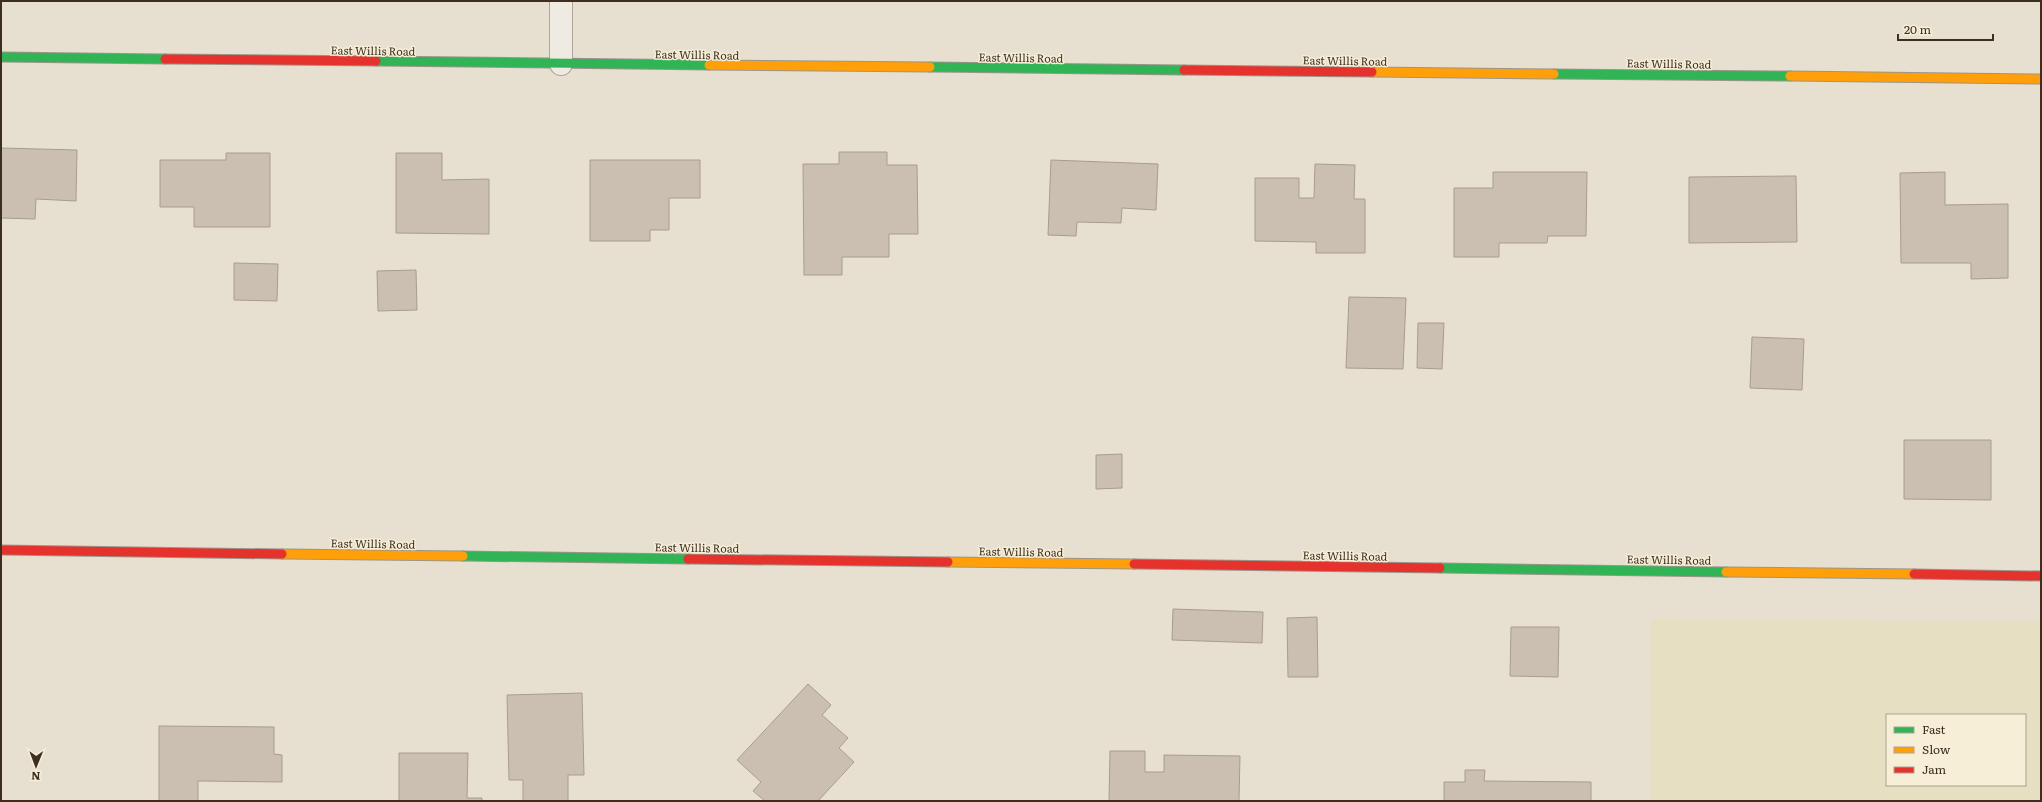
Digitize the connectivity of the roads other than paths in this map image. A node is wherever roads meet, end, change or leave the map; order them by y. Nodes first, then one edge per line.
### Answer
1 (562, 1) edge
2 (1, 57) edge
3 (561, 64) junction
4 (2041, 79) edge
5 (1, 550) edge
6 (2041, 576) edge

1 - 3 street
2 - 3 street, East Willis Road
3 - 4 street, East Willis Road
5 - 6 street, East Willis Road

